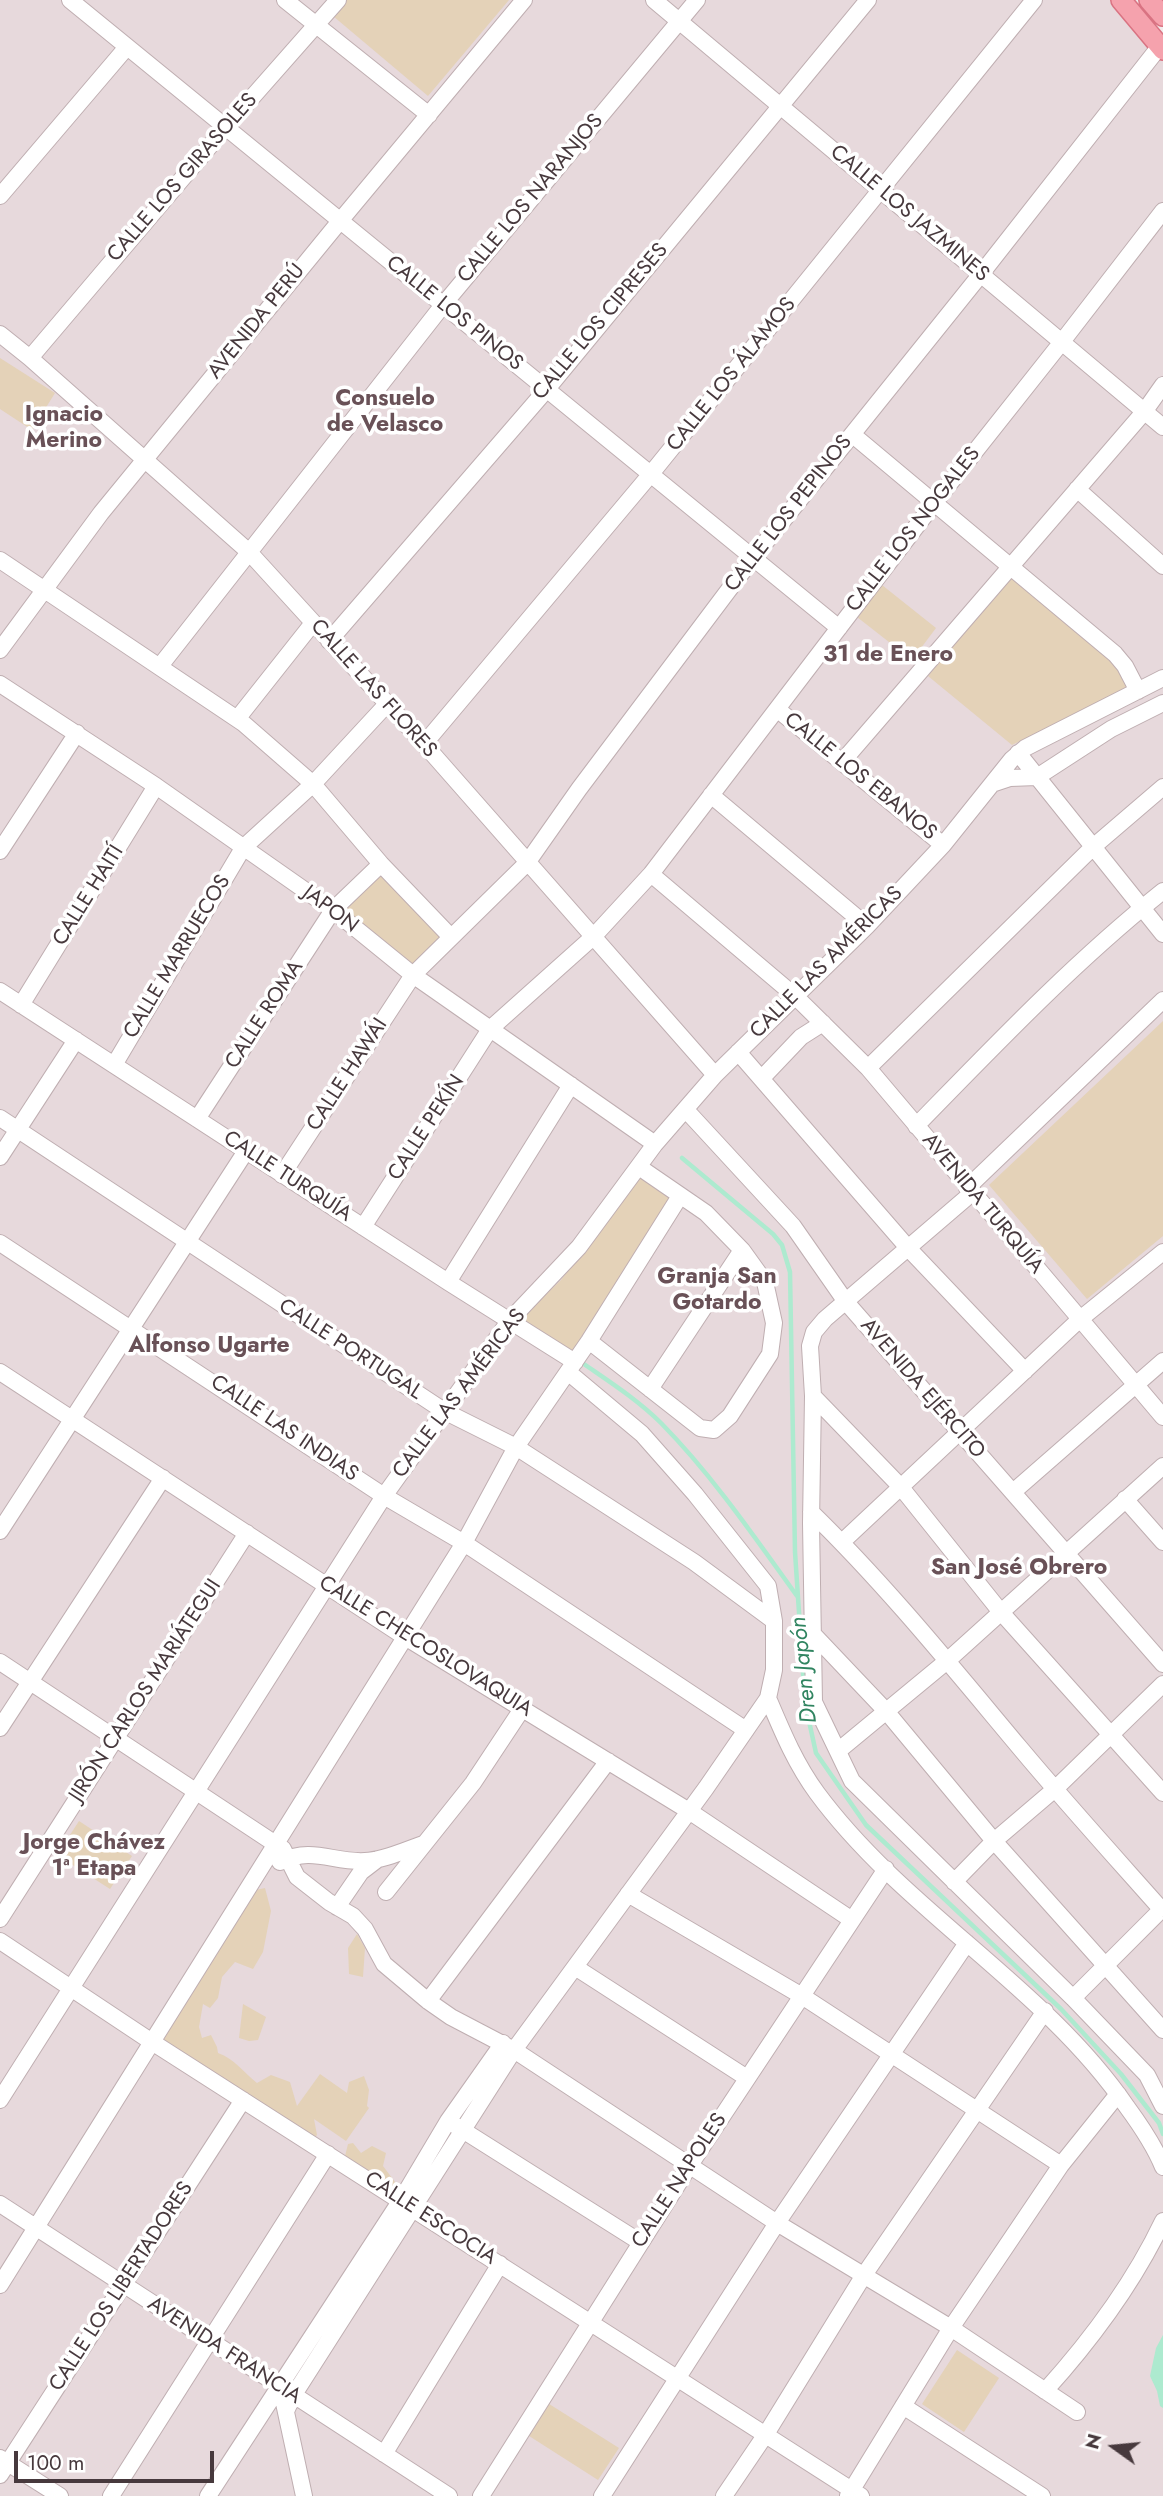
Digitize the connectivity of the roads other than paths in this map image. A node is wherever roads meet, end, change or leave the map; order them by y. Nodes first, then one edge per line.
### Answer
1 (70, 0) edge
2 (285, 0) edge
3 (338, 0) edge
4 (524, 0) edge
5 (654, 0) edge
6 (697, 0) edge
7 (868, 0) edge
8 (1034, 0) edge
9 (1121, 0) edge
10 (679, 21) junction
11 (316, 26) junction
12 (127, 47) junction
13 (1161, 48) edge
14 (780, 105) junction
15 (429, 115) junction
16 (226, 127) junction
17 (882, 190) junction
18 (0, 196) edge
19 (1163, 211) edge
20 (340, 220) junction
21 (981, 274) junction
22 (443, 305) junction
23 (0, 334) edge
24 (1061, 344) junction
25 (30, 358) junction
26 (1163, 385) edge
27 (547, 389) junction
28 (1144, 412) junction
29 (1163, 427) edge
30 (853, 435) junction
31 (145, 460) junction
32 (650, 475) junction
33 (1077, 489) junction
34 (934, 502) junction
35 (249, 552) junction
36 (752, 559) junction
37 (0, 560) edge
38 (1011, 566) junction
39 (1163, 566) edge
40 (45, 589) junction
41 (313, 623) junction
42 (839, 628) junction
43 (329, 640) junction
44 (0, 650) edge
45 (160, 666) junction
46 (1163, 678) edge
47 (0, 684) edge
48 (1138, 691) junction
49 (1163, 703) edge
50 (387, 705) junction
51 (777, 709) junction
52 (237, 719) junction
53 (76, 733) junction
54 (424, 744) junction
55 (1015, 756) junction
56 (842, 762) junction
57 (1037, 777) junction
58 (313, 784) junction
59 (992, 784) junction
60 (156, 786) junction
61 (1163, 787) edge
62 (712, 795) junction
63 (943, 845) junction
64 (1093, 847) junction
65 (243, 848) junction
66 (0, 851) edge
67 (527, 863) junction
68 (381, 864) junction
69 (651, 874) junction
70 (1163, 891) edge
71 (1141, 908) junction
72 (333, 910) junction
73 (867, 926) junction
74 (1163, 934) edge
75 (450, 936) junction
76 (593, 937) junction
77 (413, 975) junction
78 (0, 991) edge
79 (795, 996) junction
80 (1163, 1000) edge
81 (22, 1005) junction
82 (822, 1023) junction
83 (490, 1029) junction
84 (76, 1040) junction
85 (738, 1052) junction
86 (114, 1065) junction
87 (868, 1068) junction
88 (715, 1074) junction
89 (762, 1079) junction
90 (571, 1085) junction
91 (686, 1110) junction
92 (0, 1118) edge
93 (197, 1119) junction
94 (916, 1126) junction
95 (18, 1130) junction
96 (655, 1144) junction
97 (246, 1151) junction
98 (0, 1157) edge
99 (639, 1167) junction
100 (282, 1175) junction
101 (969, 1191) junction
102 (680, 1196) junction
103 (363, 1227) junction
104 (187, 1242) junction
105 (0, 1243) edge
106 (909, 1249) junction
107 (742, 1251) junction
108 (1163, 1252) edge
109 (448, 1282) junction
110 (846, 1302) junction
111 (510, 1320) junction
112 (1079, 1320) junction
113 (131, 1328) junction
114 (589, 1341) junction
115 (1163, 1361) edge
116 (572, 1367) junction
117 (1025, 1371) junction
118 (0, 1372) edge
119 (1135, 1386) junction
120 (650, 1389) junction
121 (813, 1396) junction
122 (444, 1411) junction
123 (1163, 1418) edge
124 (72, 1419) junction
125 (960, 1431) junction
126 (516, 1447) junction
127 (1163, 1466) edge
128 (163, 1478) junction
129 (900, 1486) junction
130 (1013, 1492) junction
131 (384, 1496) junction
132 (1125, 1499) junction
133 (811, 1512) junction
134 (0, 1531) edge
135 (247, 1533) junction
136 (842, 1542) junction
137 (1163, 1542) edge
138 (464, 1543) junction
139 (1065, 1552) junction
140 (327, 1585) junction
141 (1000, 1611) junction
142 (774, 1621) junction
143 (812, 1633) junction
144 (405, 1637) junction
145 (947, 1661) junction
146 (0, 1662) edge
147 (1163, 1664) edge
148 (30, 1682) junction
149 (1163, 1684) edge
150 (768, 1698) junction
151 (522, 1709) junction
152 (886, 1711) junction
153 (0, 1728) edge
154 (746, 1730) junction
155 (1110, 1734) junction
156 (116, 1738) junction
157 (838, 1751) junction
158 (608, 1761) junction
159 (1055, 1789) junction
160 (197, 1790) junction
161 (1163, 1793) edge
162 (689, 1811) junction
163 (994, 1841) junction
164 (276, 1844) junction
165 (423, 1844) junction
166 (287, 1858) junction
167 (380, 1858) junction
168 (886, 1869) junction
169 (255, 1877) junction
170 (954, 1882) junction
171 (386, 1892) dead end
172 (628, 1894) junction
173 (338, 1907) junction
174 (1161, 1913) edge
175 (0, 1919) edge
176 (852, 1920) junction
177 (0, 1941) edge
178 (967, 1943) junction
179 (1106, 1966) junction
180 (575, 1967) junction
181 (72, 1988) junction
182 (802, 1996) junction
183 (1073, 1998) junction
184 (428, 2001) junction
185 (1045, 2011) junction
186 (1163, 2030) edge
187 (152, 2042) junction
188 (508, 2047) junction
189 (892, 2053) junction
190 (747, 2078) junction
191 (1118, 2094) junction
192 (0, 2099) edge
193 (243, 2100) junction
194 (1163, 2106) edge
195 (978, 2110) junction
196 (455, 2125) junction
197 (328, 2154) junction
198 (690, 2165) junction
199 (1061, 2165) junction
200 (1163, 2167) edge
201 (0, 2204) edge
202 (407, 2204) junction
203 (1163, 2221) edge
204 (777, 2223) junction
205 (36, 2229) junction
206 (640, 2242) junction
207 (500, 2264) junction
208 (864, 2275) junction
209 (0, 2285) edge
210 (124, 2286) junction
211 (590, 2322) junction
212 (951, 2328) junction
213 (208, 2341) junction
214 (679, 2379) junction
215 (279, 2386) junction
216 (1045, 2391) junction
217 (290, 2403) junction
218 (903, 2406) junction
219 (1077, 2412) dead end
220 (766, 2434) junction
221 (384, 2454) junction
222 (3, 2465) edge
223 (854, 2494) edge
224 (60, 2496) edge
225 (111, 2496) edge
226 (208, 2496) edge
227 (304, 2496) edge
228 (449, 2496) edge
229 (481, 2496) edge
230 (602, 2496) edge
231 (724, 2496) edge
232 (1042, 2496) edge

1 - 12 street, CALLE LOS PINOS
2 - 11 street
3 - 11 street, CALLE LOS GIRASOLES
4 - 15 street, AVENIDA PERÚ
5 - 10 street, CALLE LOS JAZMINES
6 - 10 street, CALLE LOS NARANJOS
7 - 14 street, CALLE LOS CIPRESES
8 - 17 street, CALLE LOS ÁLAMOS
9 - 13 main road
10 - 14 street, CALLE LOS JAZMINES
10 - 22 street, CALLE LOS NARANJOS
11 - 15 street
11 - 16 street, CALLE LOS GIRASOLES
12 - 16 street, CALLE LOS PINOS
12 - 18 street
13 - 21 street, CALLE LOS PEPINOS
14 - 17 street, CALLE LOS JAZMINES
14 - 27 street, CALLE LOS CIPRESES
15 - 20 street, AVENIDA PERÚ
16 - 20 street, CALLE LOS PINOS
16 - 25 street, CALLE LOS GIRASOLES
17 - 21 street, CALLE LOS JAZMINES
17 - 32 street, CALLE LOS ÁLAMOS
19 - 24 street, CALLE LOS NOGALES
20 - 22 street, CALLE LOS PINOS
20 - 31 street, AVENIDA PERÚ
21 - 24 street, CALLE LOS JAZMINES
21 - 30 street, CALLE LOS PEPINOS
22 - 27 street, CALLE LOS PINOS
22 - 35 street, CALLE LOS NARANJOS
23 - 25 street, CALLE LAS FLORES
24 - 28 street, CALLE LOS JAZMINES
24 - 34 street, CALLE LOS NOGALES
25 - 31 street, CALLE LAS FLORES
26 - 28 street
27 - 32 street, CALLE LOS PINOS
27 - 43 street, CALLE LOS CIPRESES
28 - 29 street, CALLE LOS JAZMINES
28 - 33 street
30 - 34 street
30 - 36 street, CALLE LOS PEPINOS
31 - 35 street, CALLE LAS FLORES
31 - 40 street, AVENIDA PERÚ
32 - 36 street, CALLE LOS PINOS
32 - 54 street, CALLE LOS ÁLAMOS
33 - 38 street
33 - 39 street
34 - 38 street
34 - 42 street, CALLE LOS NOGALES
35 - 41 street, CALLE LAS FLORES
35 - 45 street, CALLE LOS NARANJOS
36 - 42 street, CALLE LOS PINOS
36 - 67 street, CALLE LOS PEPINOS
37 - 40 street
38 - 48 street
38 - 56 street
40 - 44 street, AVENIDA PERÚ
40 - 45 street
41 - 43 street, CALLE LAS FLORES
41 - 52 street
42 - 51 street, CALLE LOS NOGALES
43 - 50 street, CALLE LAS FLORES
45 - 52 street
46 - 48 street
47 - 53 street, JAPON
48 - 55 street
49 - 57 street
50 - 54 street, CALLE LAS FLORES
50 - 58 street, CALLE MARRUECOS
51 - 56 street, CALLE LOS EBANOS
51 - 62 street, CALLE LOS NOGALES
52 - 58 street
53 - 60 street, JAPON
53 - 66 street
54 - 67 street, CALLE LAS FLORES
55 - 57 street
55 - 59 street, CALLE LAS AMÉRICAS
56 - 63 street, CALLE LOS EBANOS
57 - 59 street
57 - 64 street
58 - 65 street, CALLE MARRUECOS
58 - 68 street
59 - 63 street, CALLE LAS AMÉRICAS
60 - 65 street, JAPON
60 - 81 street, CALLE HAITÍ
61 - 64 street
62 - 69 street, CALLE LOS NOGALES
62 - 73 street
63 - 73 street, CALLE LAS AMÉRICAS
64 - 71 street
64 - 87 street
65 - 72 street, JAPON
65 - 86 street, CALLE MARRUECOS
67 - 75 street, CALLE LOS PEPINOS
67 - 76 street, CALLE LAS FLORES
68 - 72 street, CALLE ROMA
68 - 75 street
69 - 76 street, CALLE LOS NOGALES
69 - 79 street, AVENIDA TURQUÍA
70 - 71 street
71 - 74 street
71 - 94 street
72 - 77 street, JAPON
72 - 93 street, CALLE ROMA
73 - 79 street, CALLE LAS AMÉRICAS
75 - 77 street, CALLE LOS PEPINOS
76 - 83 street, CALLE LOS NOGALES
76 - 88 street, CALLE LAS FLORES
77 - 83 street, JAPON
77 - 100 street, CALLE HAWÁI
78 - 81 street, CALLE TURQUÍA
79 - 82 street, AVENIDA TURQUÍA
79 - 85 street, CALLE LAS AMÉRICAS
80 - 101 street
81 - 84 street, CALLE TURQUÍA
82 - 87 street, AVENIDA TURQUÍA
82 - 89 street
83 - 90 street, JAPON
83 - 103 street, CALLE PEKÍN
84 - 86 street, CALLE TURQUÍA
84 - 95 street
85 - 88 street, CALLE LAS AMÉRICAS
85 - 89 street
86 - 93 street, CALLE TURQUÍA
87 - 94 street, AVENIDA TURQUÍA
88 - 91 street, CALLE LAS AMÉRICAS
89 - 106 street
90 - 96 street, JAPON
90 - 109 street
91 - 96 street, CALLE LAS AMÉRICAS
91 - 110 street, AVENIDA EJÉRCITO
92 - 95 street, CALLE PORTUGAL
93 - 97 street, CALLE TURQUÍA
94 - 101 street, AVENIDA TURQUÍA
95 - 98 street
95 - 104 street, CALLE PORTUGAL
96 - 99 street, CALLE LAS AMÉRICAS
97 - 100 street, CALLE TURQUÍA
97 - 104 street
99 - 102 street
99 - 111 street, CALLE LAS AMÉRICAS
100 - 103 street, CALLE TURQUÍA
101 - 106 street
101 - 112 street, AVENIDA TURQUÍA
102 - 107 street
102 - 114 street
103 - 109 street, CALLE TURQUÍA
104 - 113 street
104 - 122 street, CALLE PORTUGAL
105 - 113 street, CALLE LAS INDIAS
106 - 110 street
106 - 117 street
107 - 120 street
107 - 120 street
108 - 112 street
109 - 111 street, CALLE TURQUÍA
110 - 121 street
110 - 125 street, AVENIDA EJÉRCITO
111 - 116 street, CALLE TURQUÍA
111 - 122 street, CALLE LAS AMÉRICAS
112 - 117 street
112 - 119 street, AVENIDA TURQUÍA
113 - 124 street
113 - 131 street, CALLE LAS INDIAS
114 - 116 street
114 - 120 street
115 - 119 street
116 - 126 street
116 - 142 street, CALLE TURQUÍA
117 - 125 street
118 - 124 street, CALLE CHECOSLOVAQUIA
119 - 123 street, AVENIDA TURQUÍA
119 - 130 street
121 - 129 street
121 - 133 street
122 - 126 street, CALLE PORTUGAL
122 - 131 street, CALLE LAS AMÉRICAS
124 - 128 street, CALLE CHECOSLOVAQUIA
124 - 134 street
125 - 129 street
125 - 130 street, AVENIDA EJÉRCITO
126 - 138 street
126 - 142 street, CALLE PORTUGAL
127 - 132 street
128 - 135 street, CALLE CHECOSLOVAQUIA
128 - 148 street
129 - 136 street
129 - 141 street
130 - 139 street, AVENIDA EJÉRCITO
131 - 138 street, CALLE LAS INDIAS
131 - 140 street, CALLE LAS AMÉRICAS
132 - 137 street
132 - 139 street
133 - 136 street
133 - 143 street
135 - 140 street, CALLE CHECOSLOVAQUIA
135 - 156 street, JIRÓN CARLOS MARIÁTEGUI
136 - 145 street
138 - 144 street
138 - 154 street, CALLE LAS INDIAS
139 - 141 street
139 - 147 street, AVENIDA EJÉRCITO
140 - 144 street, CALLE CHECOSLOVAQUIA
140 - 160 street, CALLE LAS AMÉRICAS
141 - 145 street
141 - 155 street
142 - 150 street, CALLE TURQUÍA
143 - 152 street
143 - 157 street
144 - 151 street, CALLE CHECOSLOVAQUIA
144 - 164 street
145 - 152 street
145 - 159 street
146 - 148 street
148 - 153 street
148 - 156 street
149 - 155 street
150 - 154 street
150 - 168 street
151 - 158 street, CALLE CHECOSLOVAQUIA
151 - 165 street
152 - 157 street
152 - 163 street
154 - 162 street
155 - 159 street
155 - 161 street
156 - 160 street
156 - 175 street, JIRÓN CARLOS MARIÁTEGUI
157 - 170 street
158 - 162 street, CALLE CHECOSLOVAQUIA
158 - 184 street
159 - 163 street
159 - 174 street
160 - 164 street
160 - 181 street, CALLE LAS AMÉRICAS
162 - 172 street
162 - 176 street, CALLE CHECOSLOVAQUIA
163 - 170 street
163 - 179 street
164 - 166 street
164 - 169 street
165 - 167 street
165 - 171 street
166 - 167 street
166 - 169 street
166 - 173 street
167 - 173 street
168 - 176 street, CALLE NAPOLES
168 - 178 street
169 - 187 street
170 - 183 street
172 - 180 street
172 - 182 street
173 - 184 street
174 - 179 street
176 - 182 street, CALLE NAPOLES
177 - 181 street, CALLE ESCOCIA
178 - 185 street
178 - 189 street
179 - 183 street
179 - 186 street
180 - 188 street
180 - 190 street
181 - 187 street, CALLE ESCOCIA
181 - 192 street, CALLE LAS AMÉRICAS
182 - 189 street
182 - 190 street, CALLE NAPOLES
183 - 194 street
184 - 188 street
185 - 191 street
185 - 195 street
187 - 193 street, CALLE ESCOCIA
187 - 205 street
188 - 196 street
188 - 198 street
189 - 195 street
189 - 204 street
190 - 198 street, CALLE NAPOLES
191 - 199 street
191 - 200 street
193 - 197 street, CALLE ESCOCIA
193 - 210 street, CALLE LOS LIBERTADORES
195 - 199 street
195 - 208 street
196 - 202 street
196 - 206 street
197 - 202 street, CALLE ESCOCIA
197 - 213 street
198 - 204 street
198 - 206 street, CALLE NAPOLES
199 - 212 street
201 - 205 street, AVENIDA FRANCIA
202 - 207 street, CALLE ESCOCIA
202 - 215 street
202 - 217 street
203 - 216 street
204 - 208 street
204 - 214 street
205 - 209 street
205 - 210 street, AVENIDA FRANCIA
206 - 211 street, CALLE NAPOLES
207 - 211 street, CALLE ESCOCIA
207 - 221 street
208 - 212 street
208 - 220 street
210 - 213 street, AVENIDA FRANCIA
210 - 222 street, CALLE LOS LIBERTADORES
211 - 214 street, CALLE ESCOCIA
211 - 229 street, CALLE NAPOLES
212 - 216 street
212 - 218 street
213 - 215 street, AVENIDA FRANCIA
213 - 225 street
214 - 220 street, CALLE ESCOCIA
214 - 230 street
215 - 217 street, AVENIDA FRANCIA
215 - 226 street
216 - 219 street
217 - 221 street, AVENIDA FRANCIA
217 - 227 street
218 - 223 street
218 - 232 street
220 - 223 street, CALLE ESCOCIA
220 - 231 street
221 - 228 street, AVENIDA FRANCIA
222 - 224 street

